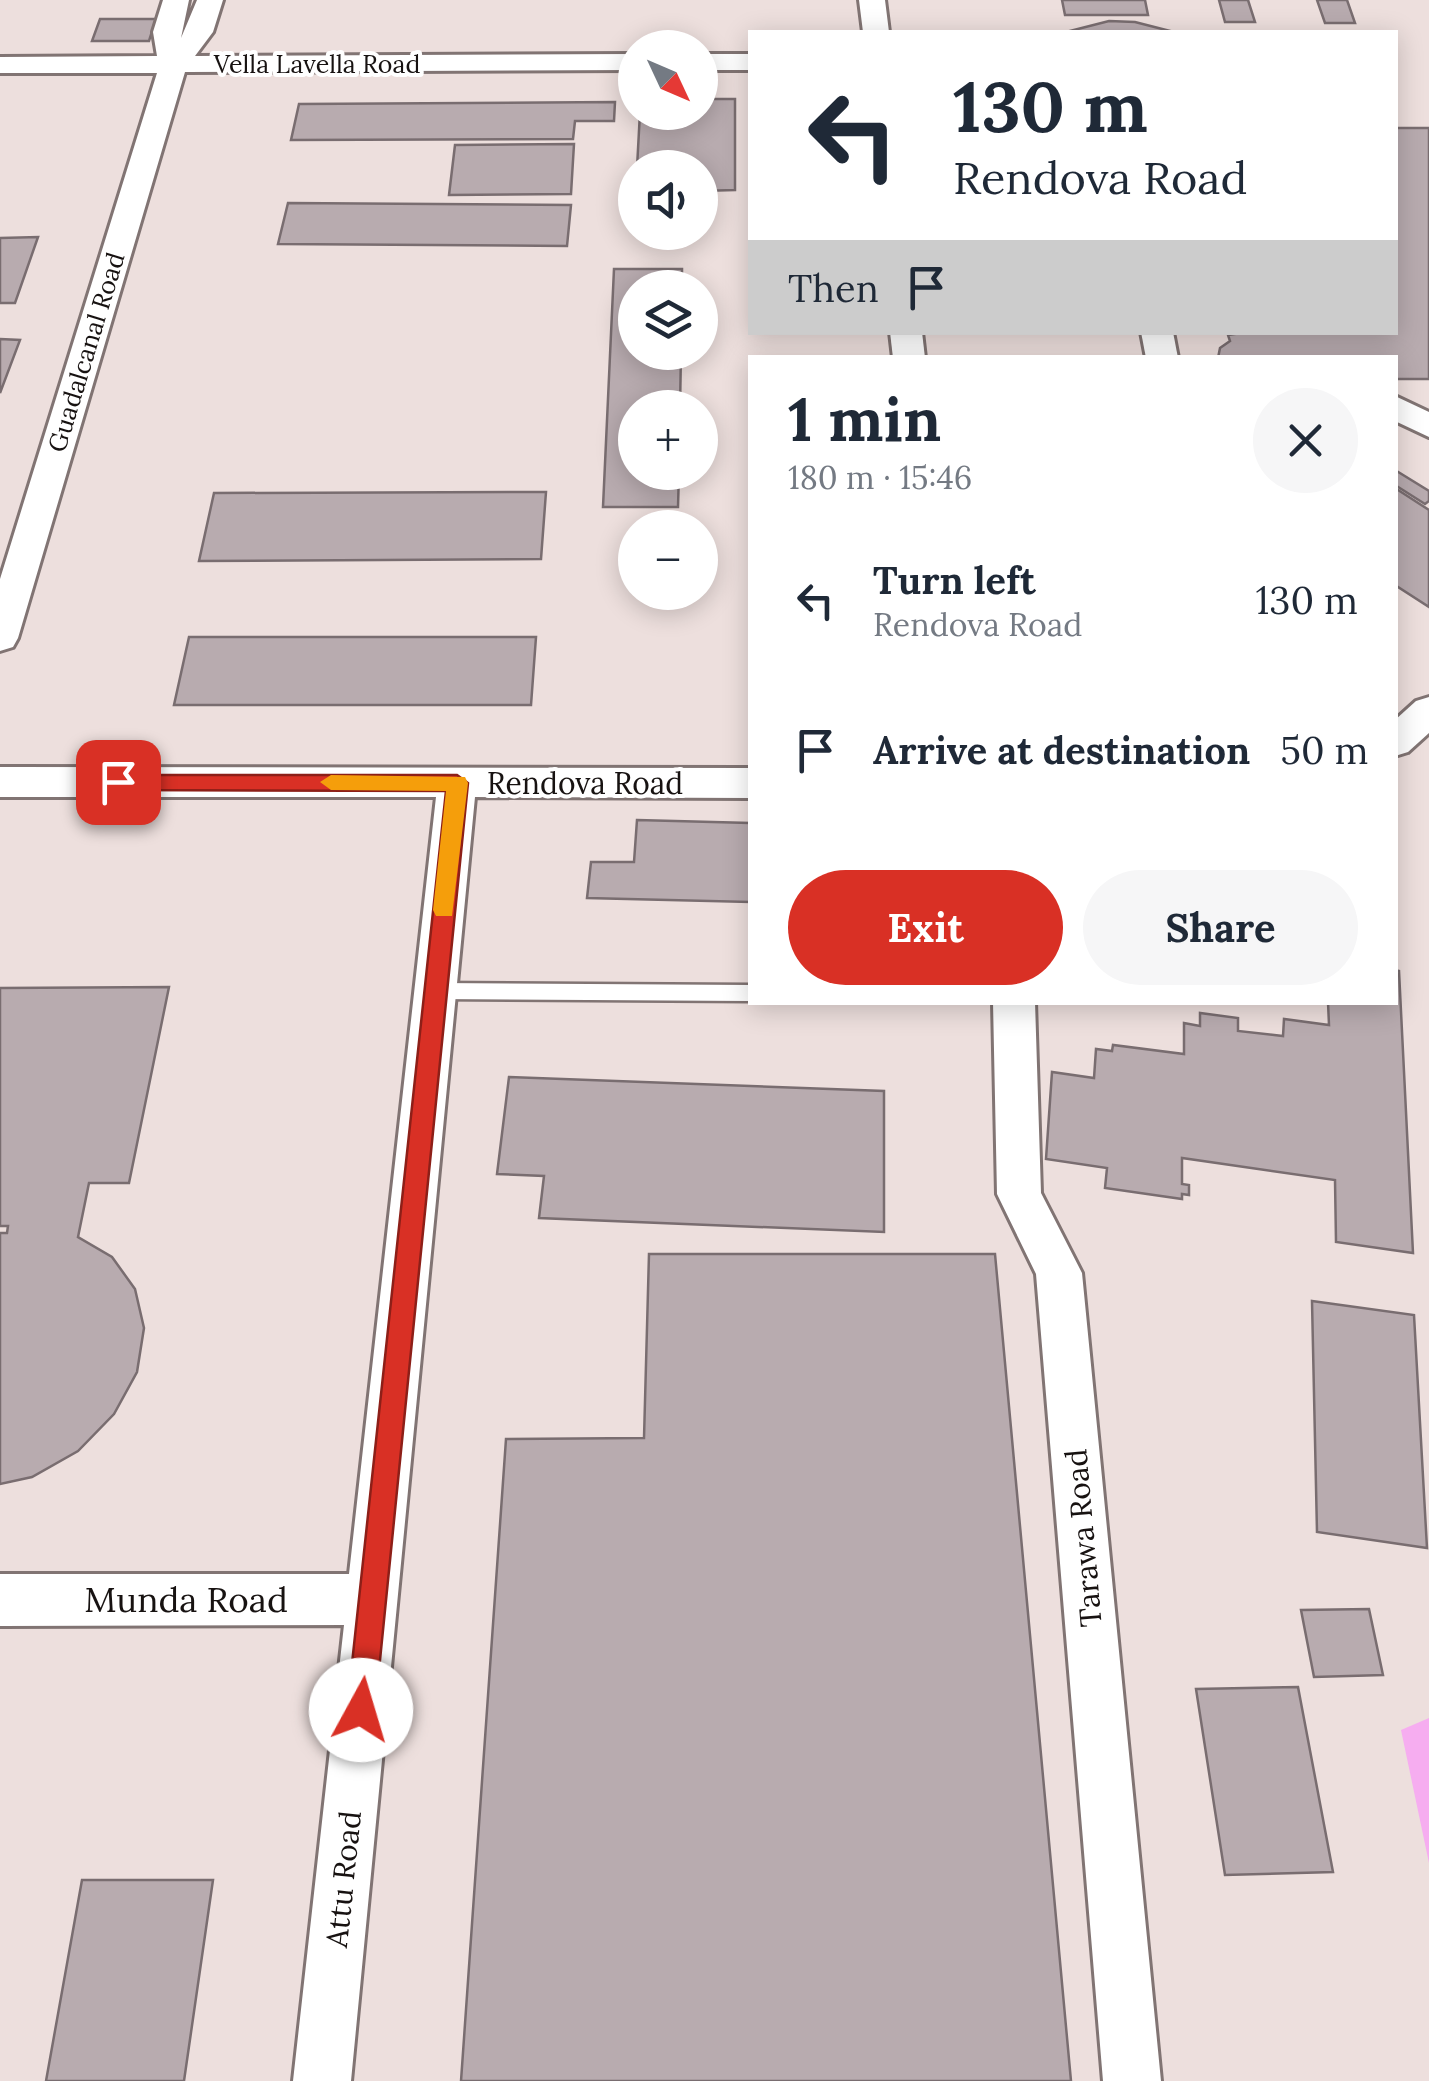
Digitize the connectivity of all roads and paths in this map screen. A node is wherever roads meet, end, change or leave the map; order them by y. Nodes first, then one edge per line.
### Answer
1 (176, 0) edge
2 (210, 0) edge
3 (872, 0) edge
4 (876, 30) edge
5 (618, 62) edge
6 (718, 62) edge
7 (748, 62) edge
8 (0, 65) edge
9 (172, 65) junction
10 (1398, 410) edge
11 (1429, 426) edge
12 (0, 638) edge
13 (1429, 710) edge
14 (1398, 739) edge
15 (0, 782) edge
16 (457, 783) junction
17 (748, 783) edge
18 (436, 991) junction
19 (748, 993) edge
20 (1014, 1005) edge
21 (372, 1599) junction
22 (0, 1600) edge
23 (322, 2081) edge
24 (1132, 2081) edge

1 - 9 street
2 - 9 street
3 - 4 street
5 - 9 street, Vella Lavella Road
6 - 7 street
8 - 9 street, Vella Lavella Road
9 - 12 street, Guadalcanal Road
10 - 11 street
13 - 14 street
15 - 16 street, Rendova Road
16 - 17 street, Rendova Road
16 - 18 street, Attu Road
18 - 19 lane
18 - 21 street, Attu Road
20 - 24 street, Tarawa Road
21 - 22 street, Munda Road
21 - 23 street, Attu Road

